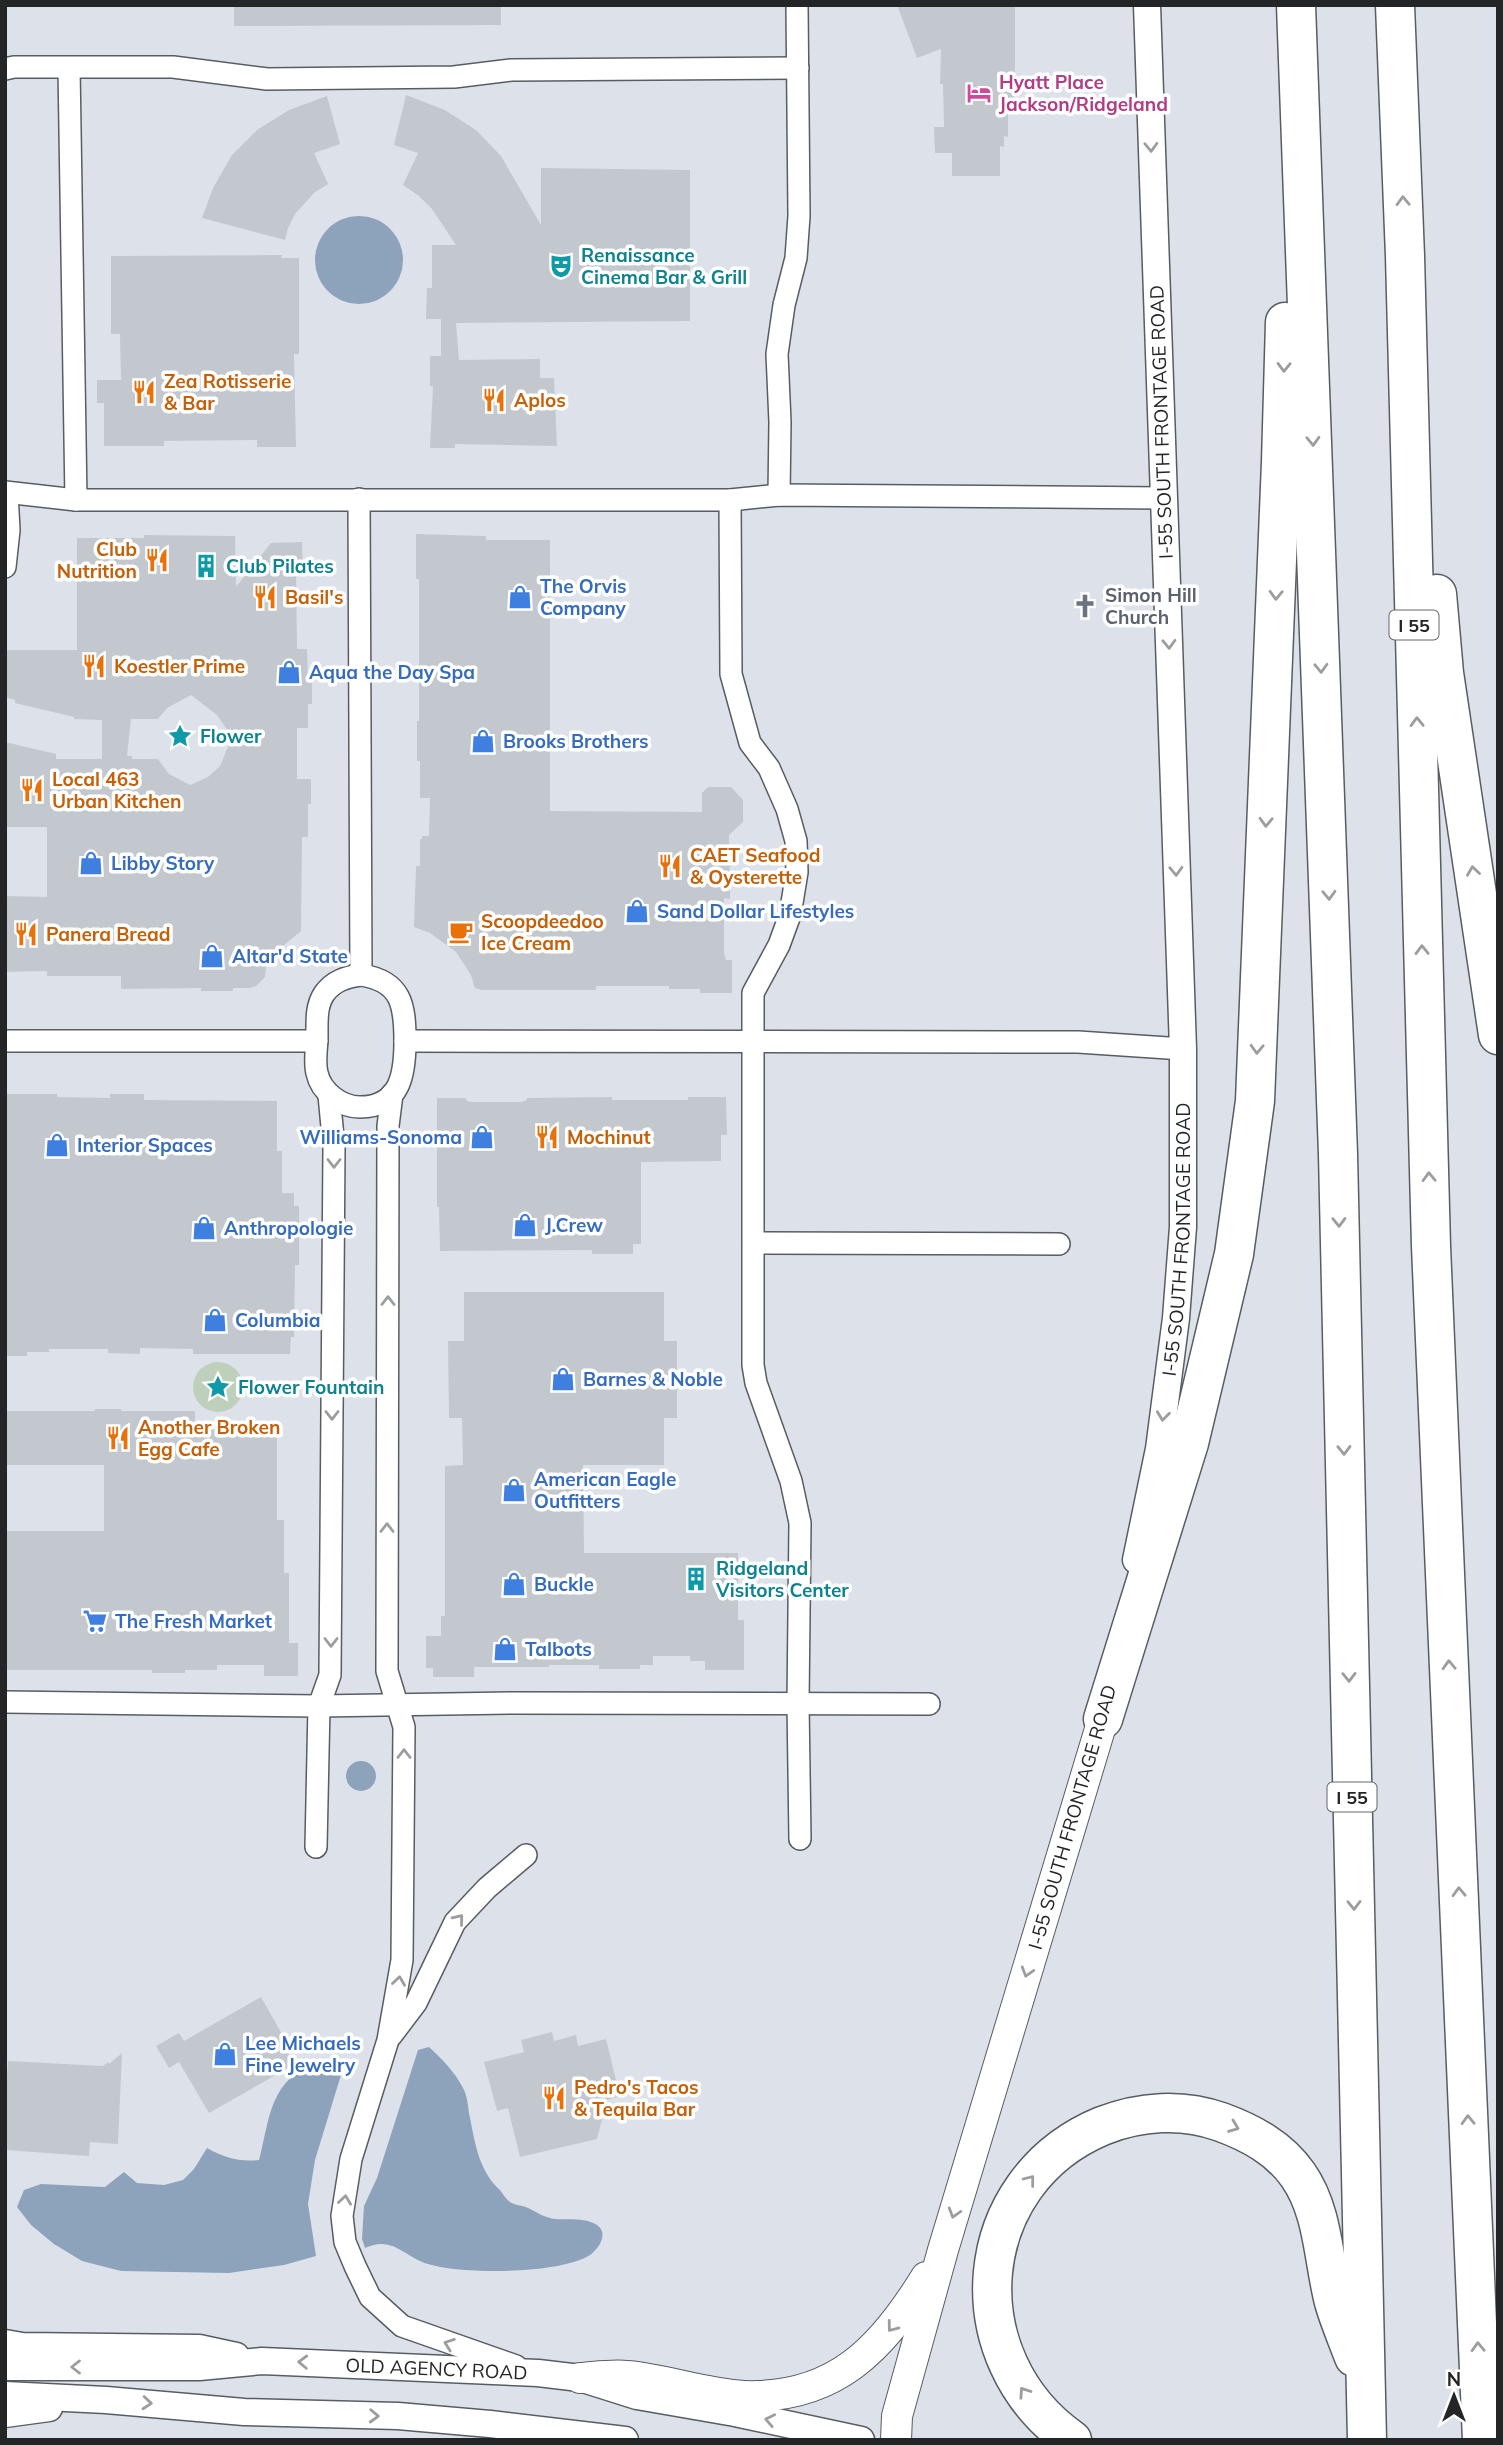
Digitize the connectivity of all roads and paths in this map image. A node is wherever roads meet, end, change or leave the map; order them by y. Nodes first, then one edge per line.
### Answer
1 (797, 5) edge
2 (1146, 5) edge
3 (1295, 5) edge
4 (1395, 5) edge
5 (8, 67) edge
6 (69, 68) junction
7 (798, 68) junction
8 (1405, 256) junction
9 (6, 493) edge
10 (779, 495) junction
11 (1164, 498) junction
12 (359, 499) junction
13 (76, 500) junction
14 (730, 500) junction
15 (5, 567) edge
16 (361, 975) junction
17 (1498, 1035) edge
18 (5, 1041) edge
19 (317, 1041) junction
20 (405, 1041) junction
21 (753, 1042) junction
22 (1183, 1049) junction
23 (392, 1094) junction
24 (329, 1095) junction
25 (754, 1243) junction
26 (1059, 1244) dead end
27 (5, 1702) edge
28 (798, 1703) junction
29 (929, 1704) dead end
30 (397, 1705) junction
31 (319, 1706) junction
32 (1103, 1719) junction
33 (800, 1839) dead end
34 (316, 1847) dead end
35 (526, 1856) dead end
36 (388, 2040) junction
37 (943, 2250) junction
38 (5, 2343) edge
39 (262, 2361) junction
40 (5, 2367) edge
41 (538, 2373) junction
42 (580, 2378) junction
43 (1364, 2386) junction
44 (5, 2395) edge
45 (106, 2400) junction
46 (5, 2414) edge
47 (625, 2440) edge
48 (861, 2440) edge
49 (896, 2440) edge
50 (1072, 2440) edge
51 (1367, 2440) edge
52 (1482, 2440) edge

1 - 7 street
2 -> 11 street, I-55 SOUTH FRONTAGE ROAD
3 -> 32 highway
3 -> 43 highway, I 55
8 -> 4 highway, I 55
5 - 6 street
6 - 7 street
6 - 13 street
7 - 10 street
17 -> 8 highway
52 -> 8 highway, I 55
9 - 13 street
9 - 15 street
10 - 11 street
10 - 14 street
11 -> 22 street, I-55 SOUTH FRONTAGE ROAD
12 - 13 street
12 - 14 street
12 - 16 street
14 - 21 street
16 - 19 street
16 - 20 street
18 - 19 street
19 - 24 street
20 - 21 street
20 - 23 street
21 - 22 street
21 - 25 street
22 -> 32 street, I-55 SOUTH FRONTAGE ROAD
23 - 24 street
30 -> 23 street
24 -> 31 street
25 - 26 street
25 - 28 street
27 - 31 street
28 - 29 street
28 - 30 street
28 - 33 street
30 - 31 street
36 -> 30 street
31 - 34 street
32 -> 37 main road, I-55 SOUTH FRONTAGE ROAD
36 -> 35 street
41 -> 36 street
37 -> 42 main road
37 - 49 main road, I-55 SOUTH FRONTAGE ROAD
38 - 39 street
39 -> 40 street, OLD AGENCY ROAD
41 -> 39 street, OLD AGENCY ROAD
41 - 42 street, OLD AGENCY ROAD
48 -> 42 street, OLD AGENCY ROAD
50 -> 43 highway
43 - 51 highway, I 55
44 - 45 street
45 - 46 street
45 -> 47 street

